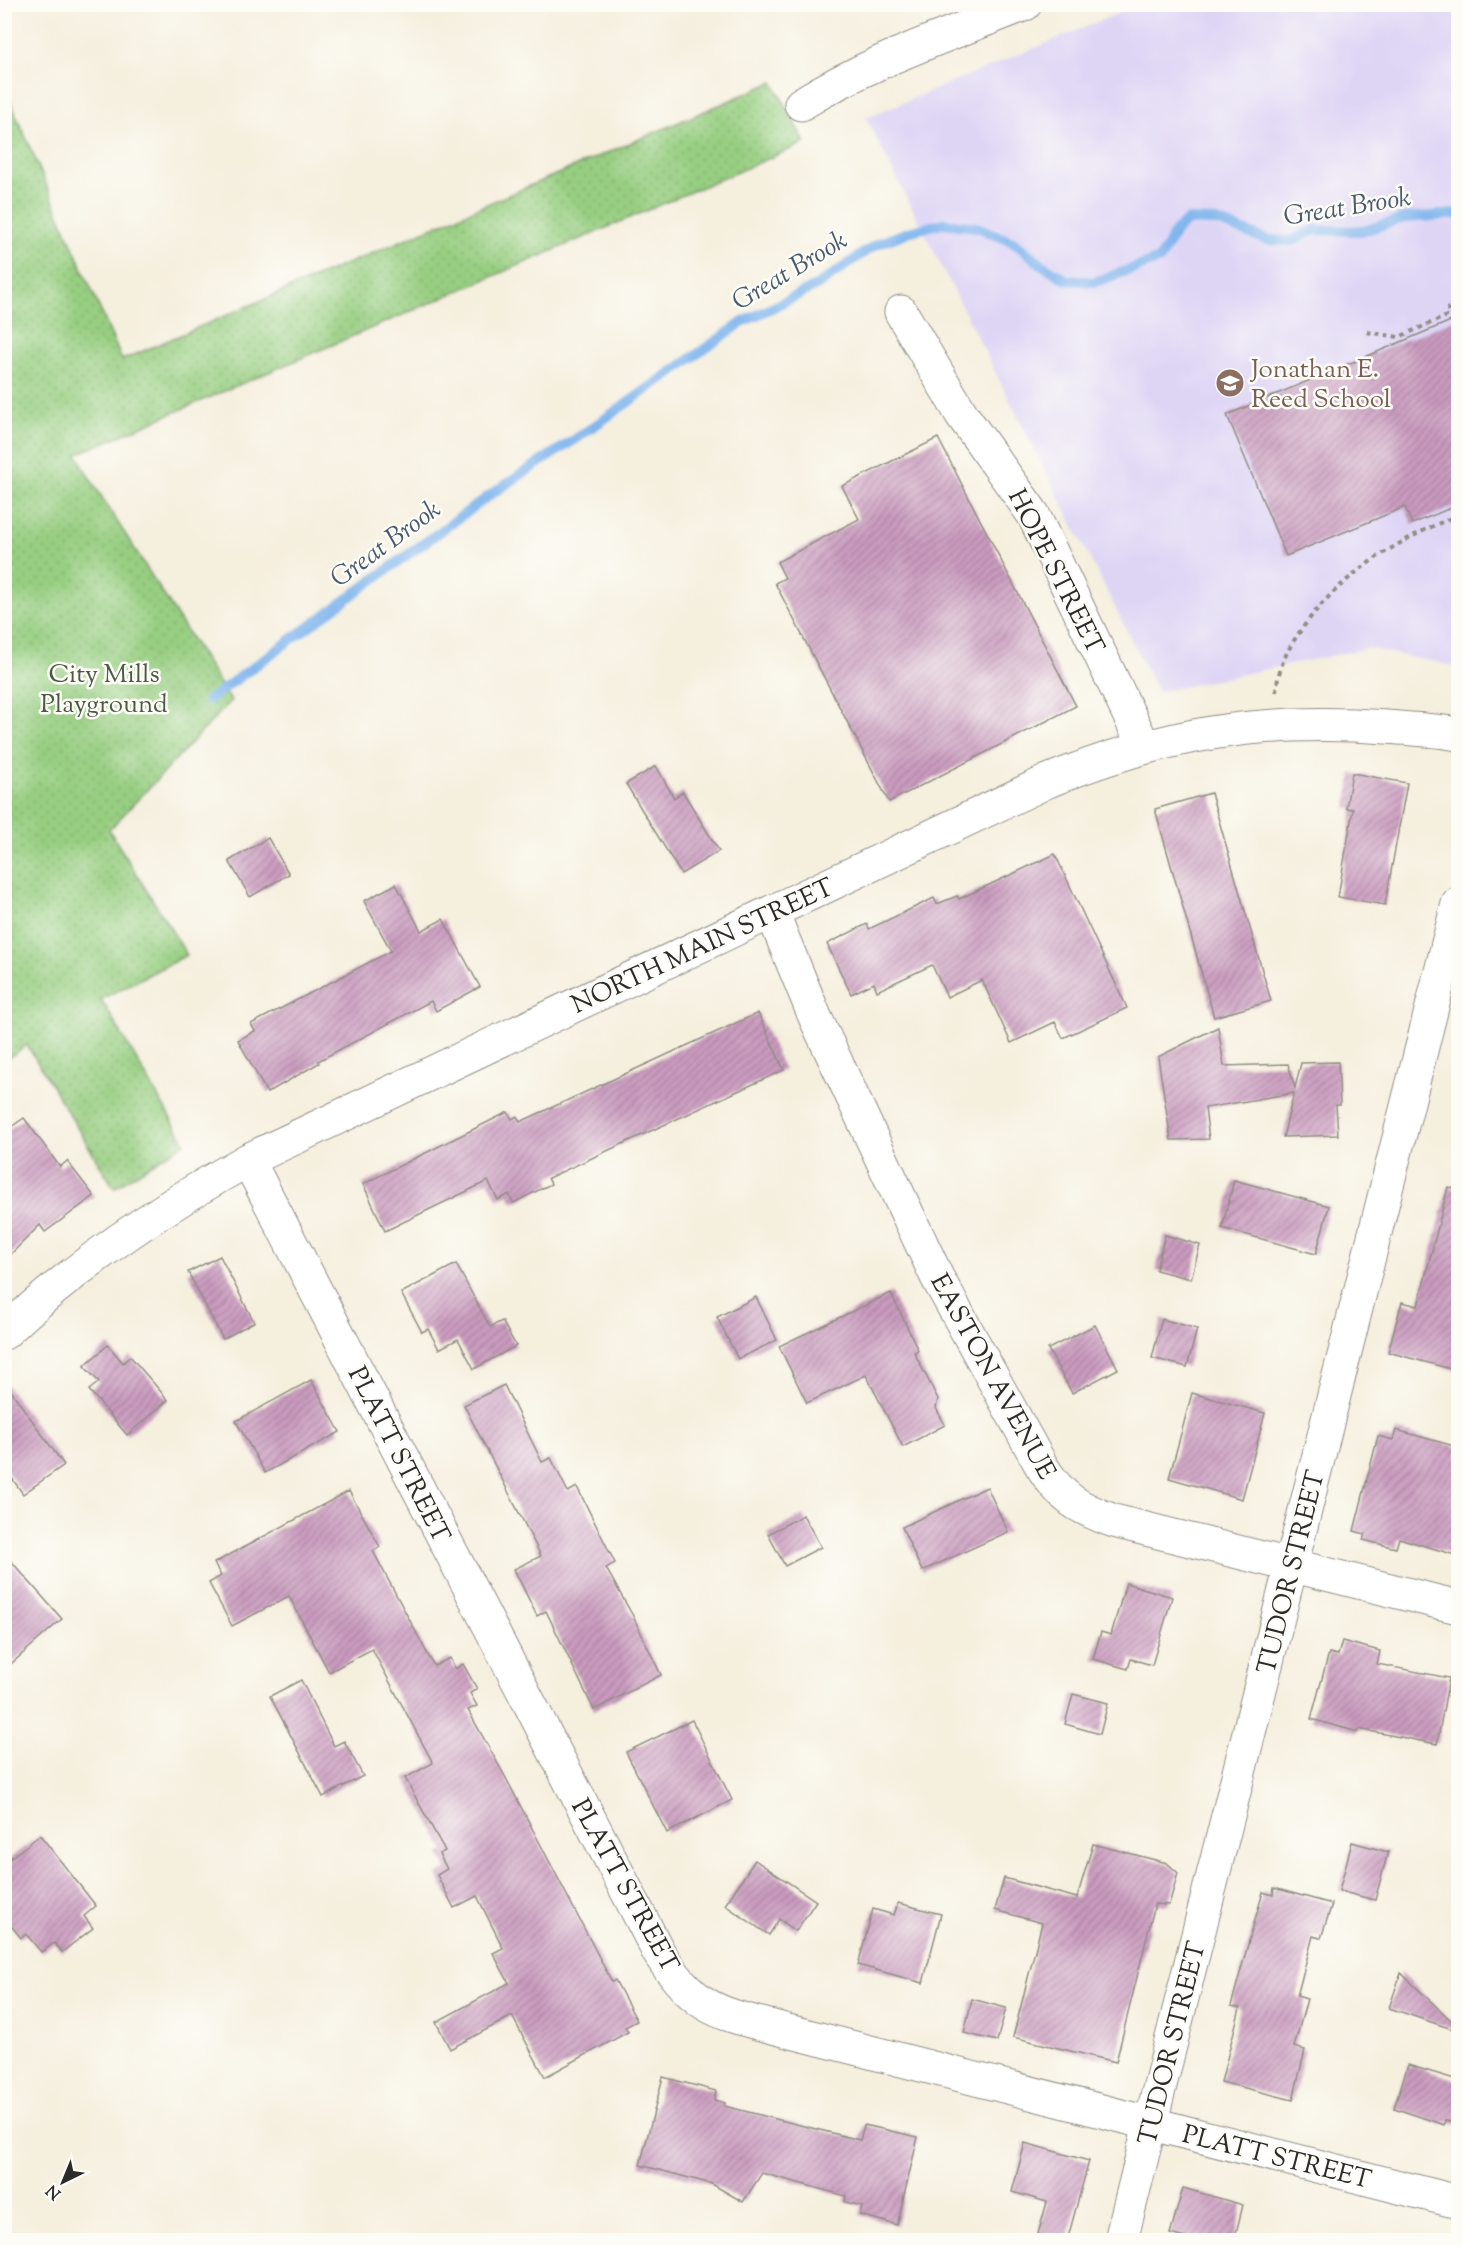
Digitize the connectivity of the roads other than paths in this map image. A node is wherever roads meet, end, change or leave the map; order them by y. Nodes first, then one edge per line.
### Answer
1 (1025, 4) edge
2 (801, 104) dead end
3 (901, 312) dead end
4 (1458, 734) edge
5 (1144, 746) junction
6 (1458, 904) edge
7 (772, 912) junction
8 (248, 1160) junction
9 (4, 1333) edge
10 (1291, 1566) junction
11 (1458, 1607) edge
12 (1151, 2124) junction
13 (1458, 2202) edge
14 (1121, 2241) edge

1 - 2 street
3 - 5 street, HOPE STREET
4 - 5 street, NORTH MAIN STREET
5 - 7 street, NORTH MAIN STREET
6 - 10 street, TUDOR STREET
7 - 8 street, NORTH MAIN STREET
7 - 10 street, EASTON AVENUE
8 - 9 street, NORTH MAIN STREET
8 - 12 street, PLATT STREET
10 - 11 street, EASTON AVENUE
10 - 12 street, TUDOR STREET
12 - 13 street, PLATT STREET
12 - 14 street, TUDOR STREET

